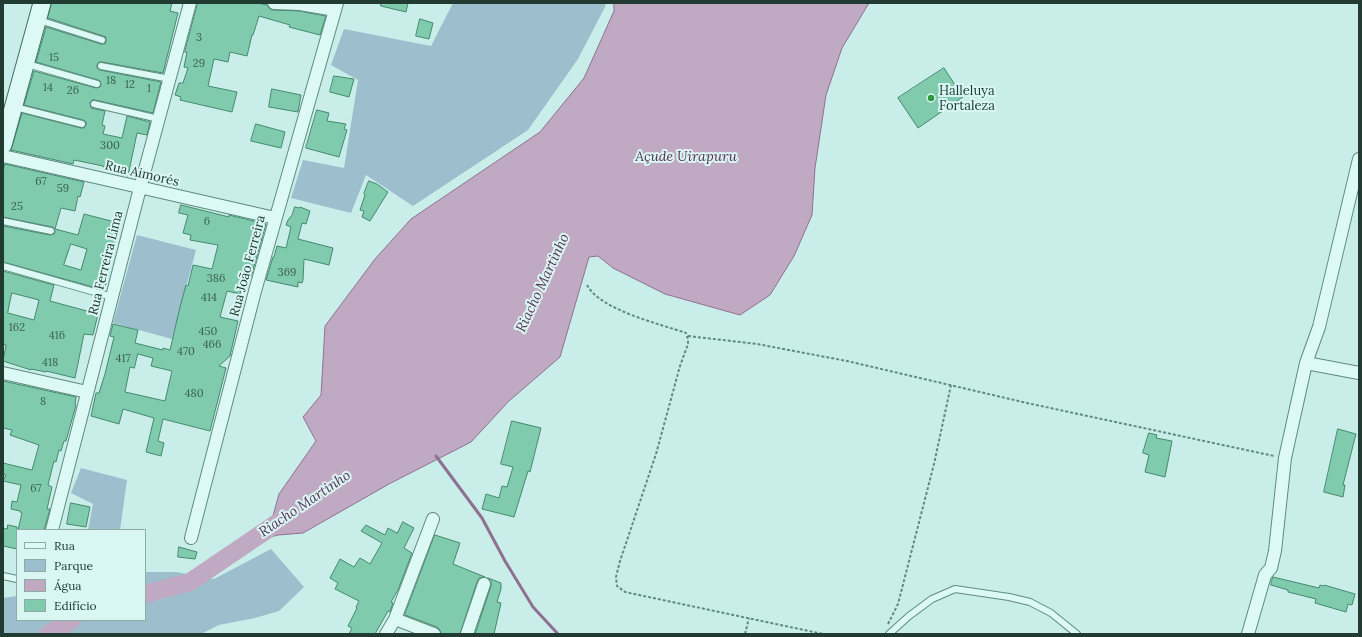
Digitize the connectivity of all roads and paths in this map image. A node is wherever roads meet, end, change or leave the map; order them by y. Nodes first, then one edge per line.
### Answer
1 (42, 3) edge
2 (190, 3) edge
3 (274, 3) edge
4 (336, 7) edge
5 (38, 20) junction
6 (102, 40) dead end
7 (25, 63) junction
8 (101, 66) dead end
9 (170, 79) junction
10 (96, 84) dead end
11 (94, 104) dead end
12 (13, 107) junction
13 (159, 119) junction
14 (82, 124) dead end
15 (4, 141) edge
16 (3, 156) edge
17 (1359, 159) edge
18 (140, 188) junction
19 (275, 218) junction
20 (3, 221) edge
21 (51, 232) dead end
22 (3, 266) edge
23 (587, 285) dead end
24 (112, 297) junction
25 (688, 336) junction
26 (1306, 364) junction
27 (3, 372) edge
28 (1359, 373) edge
29 (952, 385) junction
30 (87, 392) junction
31 (1285, 458) junction
32 (433, 519) dead end
33 (52, 529) edge
34 (191, 538) dead end
35 (3, 576) edge
36 (16, 579) edge
37 (484, 584) dead end
38 (749, 618) junction
39 (395, 620) junction
40 (888, 631) edge
41 (386, 634) edge
42 (434, 634) edge
43 (467, 634) edge
44 (745, 634) edge
45 (823, 634) edge
46 (1077, 634) edge
47 (1248, 634) edge

1 - 5 main road
2 - 9 street, Rua Ferreira Lima
3 - 4 street
4 - 19 street, Rua João Ferreira
5 - 6 lane
5 - 7 main road
7 - 10 lane
7 - 12 main road
8 - 9 lane
9 - 13 street, Rua Ferreira Lima
11 - 13 lane
12 - 14 lane
12 - 15 main road
13 - 18 street, Rua Ferreira Lima
16 - 18 street, Rua Aimorés
17 - 26 street
18 - 19 street, Rua Aimorés
18 - 24 street, Rua Ferreira Lima
19 - 34 street, Rua João Ferreira
20 - 21 lane
22 - 24 lane
23 - 25 path
24 - 30 street, Rua Ferreira Lima
25 - 29 path
25 - 38 path
26 - 28 street
26 - 31 street
27 - 30 street
29 - 31 path
29 - 40 path
30 - 33 street, Rua Ferreira Lima
31 - 47 street
32 - 39 street
35 - 36 lane
37 - 43 street
38 - 44 path
38 - 45 path
39 - 41 street
39 - 42 street
40 - 46 lane

